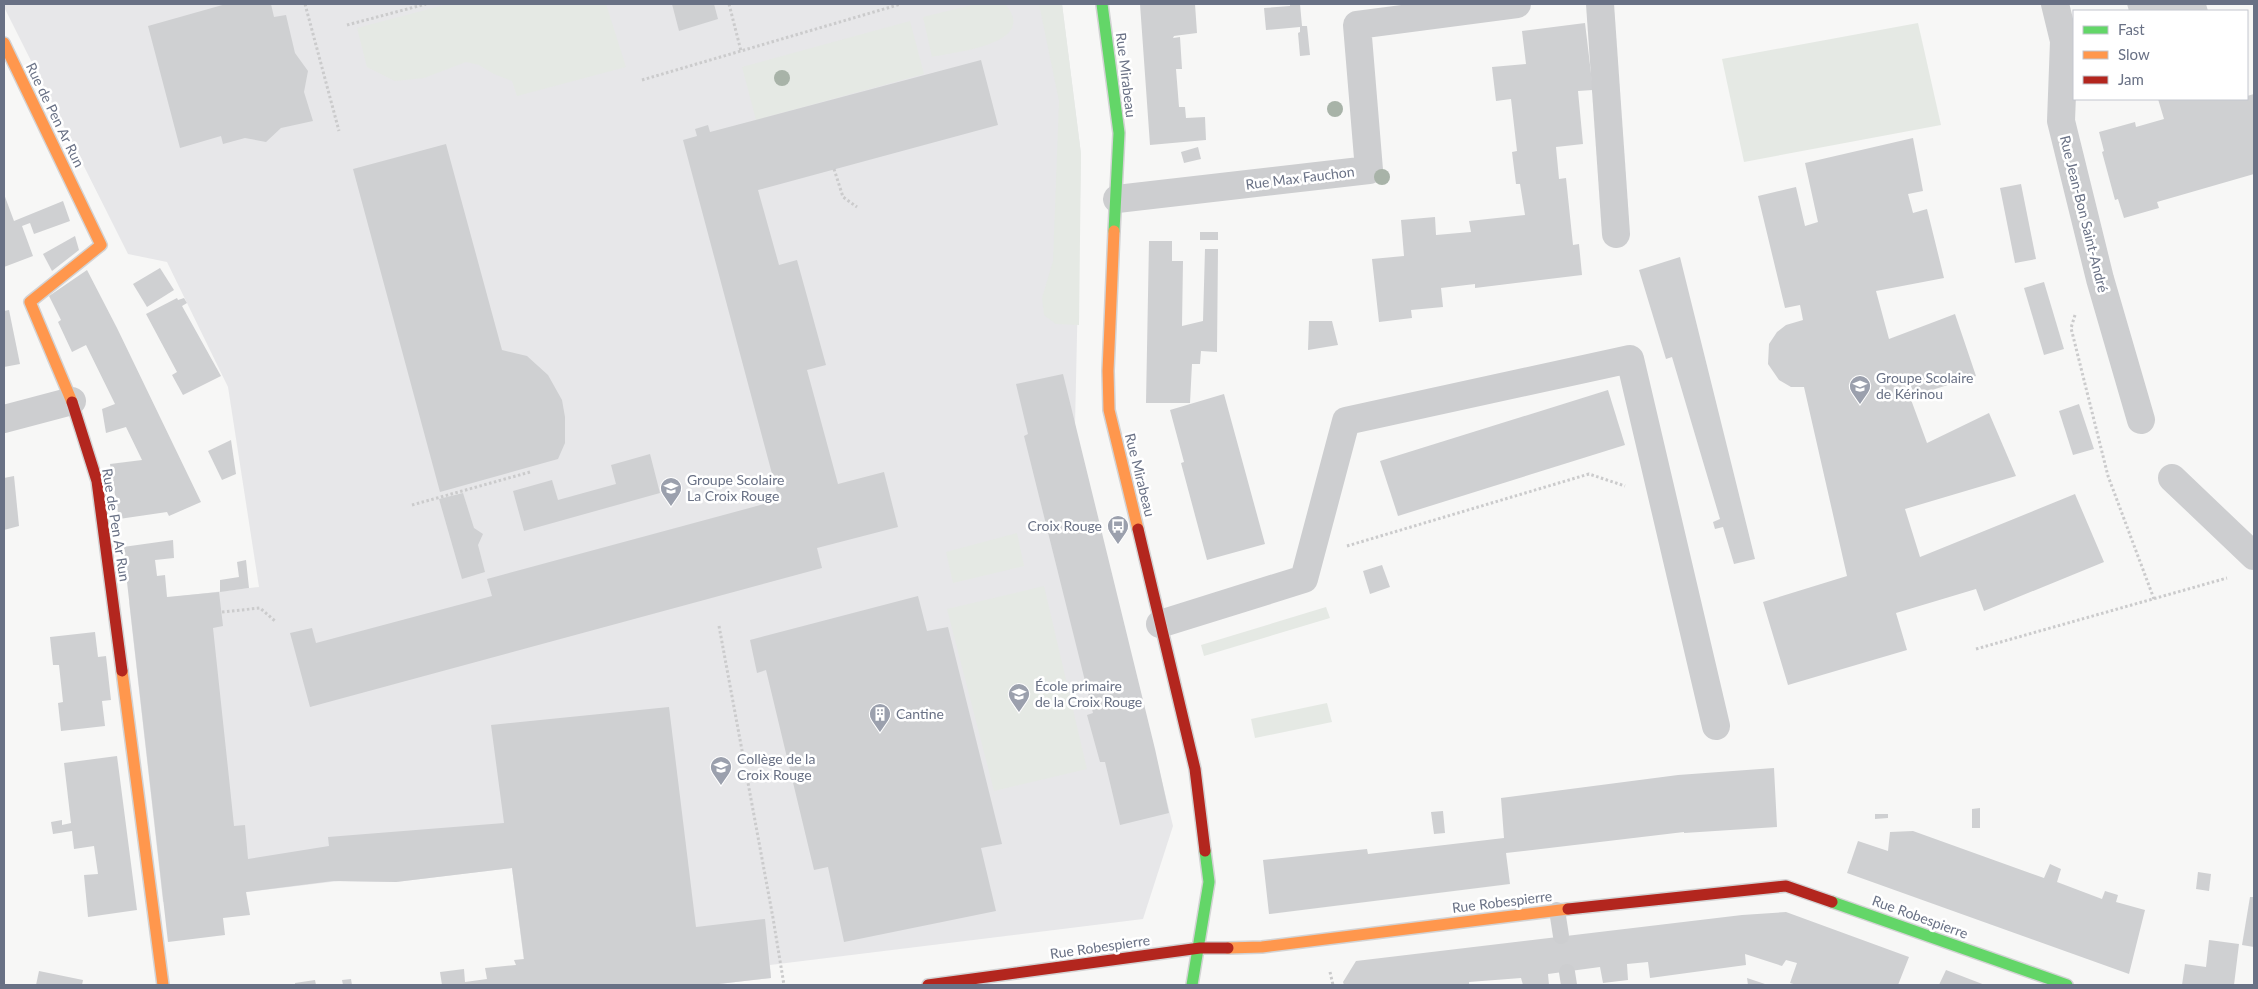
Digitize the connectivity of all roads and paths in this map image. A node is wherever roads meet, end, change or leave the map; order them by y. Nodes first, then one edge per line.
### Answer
1 (305, 4) edge
2 (426, 4) edge
3 (729, 4) edge
4 (901, 4) edge
5 (1102, 4) edge
6 (1517, 4) edge
7 (1600, 4) edge
8 (2055, 4) edge
9 (1356, 15) edge
10 (347, 25) dead end
11 (4, 43) edge
12 (741, 51) junction
13 (642, 80) dead end
14 (339, 131) dead end
15 (834, 169) dead end
16 (1117, 199) junction
17 (858, 207) dead end
18 (1616, 234) dead end
19 (2100, 279) junction
20 (72, 401) junction
21 (4, 419) edge
22 (2140, 420) dead end
23 (530, 472) dead end
24 (2172, 478) dead end
25 (1662, 499) junction
26 (412, 505) dead end
27 (1310, 556) junction
28 (2254, 556) edge
29 (2236, 576) dead end
30 (2154, 599) junction
31 (222, 612) dead end
32 (275, 621) dead end
33 (1160, 624) junction
34 (719, 626) dead end
35 (1976, 649) dead end
36 (1716, 726) dead end
37 (1557, 910) junction
38 (1561, 936) dead end
39 (1200, 948) junction
40 (163, 985) edge
41 (784, 985) edge
42 (928, 985) edge
43 (1192, 985) edge
44 (2067, 985) edge

1 - 14 path
2 - 10 path
3 - 12 path
4 - 12 path
5 - 16 street, Rue Mirabeau
6 - 9 street, Rue Max Fauchon
7 - 18 street
8 - 19 street, Rue Jean-Bon Saint-André
9 - 16 street, Rue Max Fauchon
11 - 20 street, Rue de Pen Ar Run
12 - 13 path
15 - 17 path
16 - 33 street, Rue Mirabeau
19 - 22 street, Rue Jean-Bon Saint-André
19 - 30 path
20 - 21 street
20 - 40 street, Rue de Pen Ar Run
23 - 26 path
24 - 28 street
25 - 27 path
25 - 27 street
25 - 36 street
27 - 33 street
29 - 30 path
30 - 35 path
31 - 32 path
33 - 39 street, Rue Mirabeau
34 - 41 path
37 - 38 lane
37 - 39 street, Rue Robespierre
37 - 44 street, Rue Robespierre
39 - 42 street, Rue Robespierre
39 - 43 street, Rue Mirabeau

